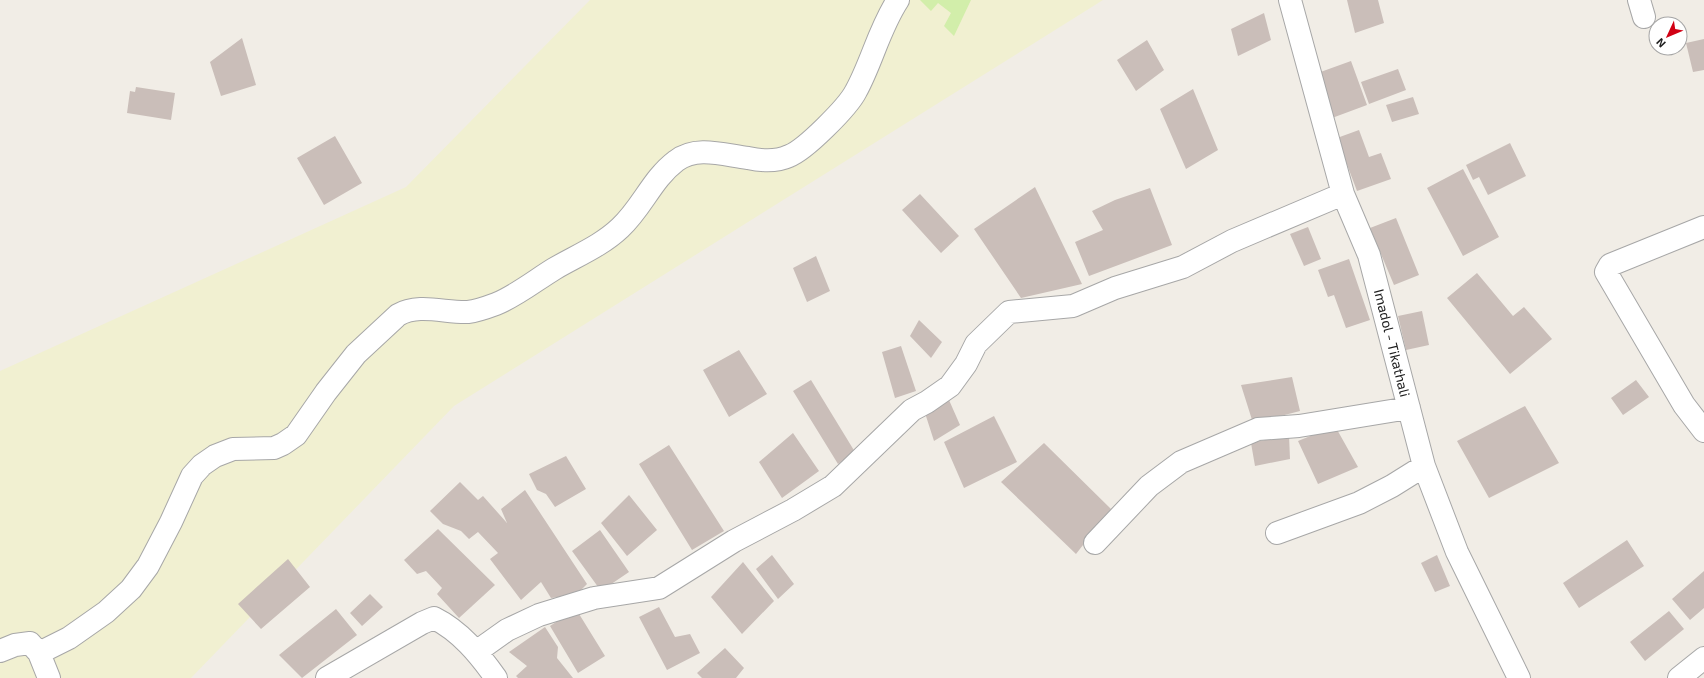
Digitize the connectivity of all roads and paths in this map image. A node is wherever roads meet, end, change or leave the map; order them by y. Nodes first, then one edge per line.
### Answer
1 (898, 0) edge
2 (1290, 0) edge
3 (1343, 194) junction
4 (1704, 227) edge
5 (1409, 408) junction
6 (1704, 431) edge
7 (1424, 466) junction
8 (1277, 533) dead end
9 (1095, 543) dead end
10 (0, 651) edge
11 (476, 652) junction
12 (39, 653) junction
13 (1704, 658) edge
14 (49, 678) edge
15 (327, 678) edge
16 (496, 678) edge
17 (1518, 678) edge
18 (1679, 678) edge

1 - 12 street
2 - 3 street, Imadol - Tikathali
3 - 5 street, Imadol - Tikathali
3 - 11 street
4 - 6 street
5 - 7 street, Imadol - Tikathali
5 - 9 street
7 - 8 street
7 - 17 street, Imadol - Tikathali
10 - 12 street
11 - 15 street
11 - 16 street
12 - 14 street
13 - 18 street

